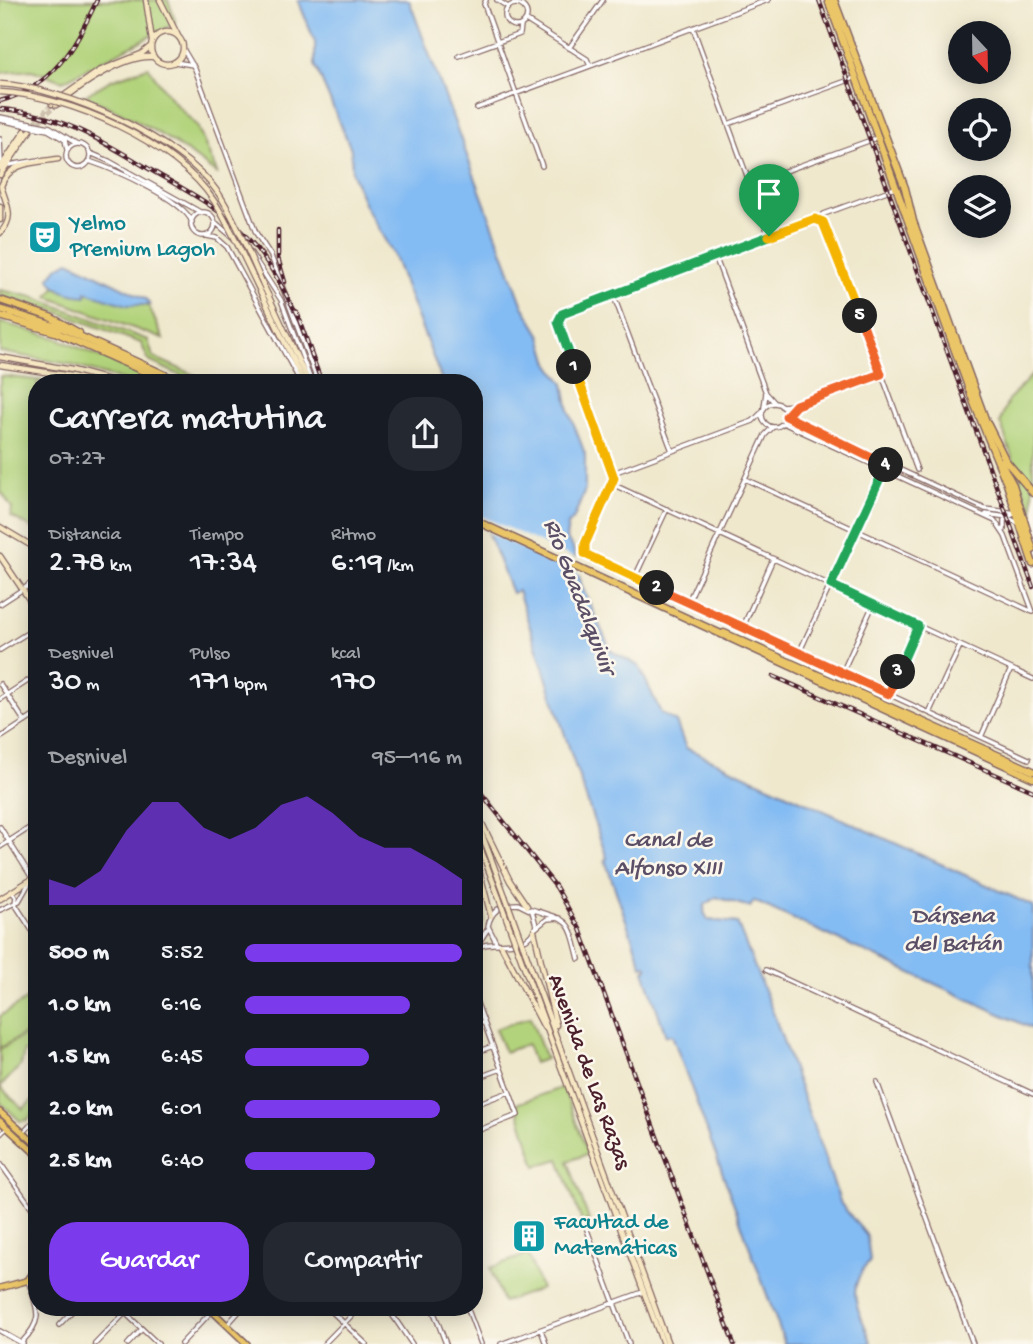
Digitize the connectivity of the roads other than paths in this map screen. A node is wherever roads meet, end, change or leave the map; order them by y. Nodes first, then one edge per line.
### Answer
1 (146, 0) edge
2 (160, 0) edge
3 (486, 0) edge
4 (497, 0) edge
5 (603, 0) edge
6 (768, 0) edge
7 (828, 0) edge
8 (834, 0) edge
9 (518, 1) edge
10 (508, 7) junction
11 (527, 21) junction
12 (521, 26) junction
13 (693, 28) junction
14 (179, 37) junction
15 (497, 42) junction
16 (152, 44) junction
17 (569, 48) junction
18 (183, 49) junction
19 (458, 56) dead end
20 (153, 57) junction
21 (175, 62) junction
22 (194, 66) junction
23 (590, 66) junction
24 (852, 79) dead end
25 (0, 84) edge
26 (0, 92) edge
27 (515, 94) junction
28 (477, 107) dead end
29 (0, 118) edge
30 (728, 124) junction
31 (27, 131) tunnel mouth
32 (0, 139) edge
33 (874, 139) dead end
34 (77, 144) junction
35 (67, 150) junction
36 (90, 153) junction
37 (58, 159) junction
38 (89, 160) junction
39 (68, 163) junction
40 (542, 166) dead end
41 (2, 168) edge
42 (0, 175) edge
43 (749, 184) junction
44 (898, 187) junction
45 (0, 206) edge
46 (202, 213) junction
47 (0, 220) edge
48 (817, 220) junction
49 (192, 222) junction
50 (215, 222) junction
51 (0, 233) edge
52 (207, 236) junction
53 (769, 236) junction
54 (715, 256) junction
55 (613, 293) junction
56 (265, 296) junction
57 (0, 302) edge
58 (0, 309) edge
59 (0, 316) edge
60 (83, 337) junction
61 (0, 357) edge
62 (129, 362) junction
63 (0, 365) edge
64 (58, 374) edge
65 (87, 374) edge
66 (152, 374) edge
67 (160, 374) edge
68 (302, 374) edge
69 (303, 374) edge
70 (304, 374) edge
71 (315, 374) edge
72 (881, 374) junction
73 (766, 393) junction
74 (775, 403) junction
75 (781, 405) junction
76 (796, 405) junction
77 (764, 407) junction
78 (761, 413) junction
79 (786, 416) junction
80 (753, 421) junction
81 (764, 423) junction
82 (783, 423) junction
83 (988, 425) junction
84 (772, 428) junction
85 (765, 435) junction
86 (672, 451) junction
87 (885, 466) junction
88 (917, 471) dead end
89 (613, 473) junction
90 (745, 480) junction
91 (612, 484) junction
92 (1033, 493) edge
93 (1016, 508) junction
94 (667, 509) junction
95 (984, 514) junction
96 (1007, 517) junction
97 (483, 524) edge
98 (1018, 524) junction
99 (0, 527) edge
100 (856, 530) junction
101 (720, 533) junction
102 (1005, 536) junction
103 (28, 544) edge
104 (1033, 550) edge
105 (0, 556) edge
106 (773, 559) junction
107 (1033, 565) edge
108 (634, 577) junction
109 (28, 585) edge
110 (831, 585) junction
111 (23, 589) junction
112 (28, 595) edge
113 (688, 602) junction
114 (0, 604) edge
115 (873, 606) junction
116 (918, 626) junction
117 (743, 627) junction
118 (28, 633) edge
119 (722, 633) junction
120 (960, 646) junction
121 (0, 650) edge
122 (799, 653) junction
123 (1011, 669) junction
124 (842, 673) junction
125 (1033, 679) edge
126 (28, 681) edge
127 (0, 684) edge
128 (889, 694) junction
129 (6, 695) junction
130 (0, 699) edge
131 (929, 713) junction
132 (28, 720) edge
133 (25, 722) junction
134 (981, 737) junction
135 (0, 738) edge
136 (1029, 759) dead end
137 (1033, 771) edge
138 (1033, 778) edge
139 (483, 826) edge
140 (0, 827) edge
141 (28, 829) edge
142 (483, 840) edge
143 (9, 841) junction
144 (0, 847) edge
145 (483, 852) edge
146 (28, 868) edge
147 (28, 881) edge
148 (483, 885) edge
149 (28, 889) edge
150 (11, 892) junction
151 (502, 897) junction
152 (0, 899) edge
153 (15, 904) junction
154 (528, 907) junction
155 (0, 910) edge
156 (491, 916) junction
157 (562, 918) junction
158 (28, 924) edge
159 (488, 928) junction
160 (534, 930) junction
161 (483, 936) edge
162 (498, 943) junction
163 (483, 944) edge
164 (579, 959) dead end
165 (766, 970) dead end
166 (484, 1022) edge
167 (493, 1046) junction
168 (558, 1048) junction
169 (483, 1050) edge
170 (501, 1069) junction
171 (483, 1076) edge
172 (877, 1082) dead end
173 (509, 1092) junction
174 (1033, 1094) edge
175 (483, 1102) edge
176 (0, 1112) edge
177 (0, 1121) edge
178 (7, 1128) junction
179 (28, 1128) edge
180 (483, 1129) edge
181 (23, 1133) junction
182 (0, 1135) edge
183 (28, 1137) edge
184 (28, 1147) edge
185 (0, 1163) edge
186 (28, 1202) edge
187 (617, 1216) junction
188 (28, 1280) edge
189 (0, 1288) edge
190 (646, 1291) junction
191 (614, 1303) junction
192 (37, 1316) edge
193 (66, 1316) edge
194 (122, 1316) edge
195 (128, 1316) edge
196 (204, 1316) edge
197 (217, 1316) edge
198 (234, 1316) edge
199 (337, 1316) edge
200 (351, 1316) edge
201 (393, 1316) edge
202 (435, 1316) edge
203 (470, 1316) edge
204 (344, 1323) junction
205 (59, 1325) dead end
206 (226, 1325) junction
207 (142, 1329) junction
208 (541, 1330) junction
209 (0, 1331) edge
210 (23, 1343) edge
211 (95, 1344) edge
212 (128, 1344) edge
213 (158, 1344) edge
214 (181, 1344) edge
215 (247, 1344) edge
216 (324, 1344) edge
217 (366, 1344) edge
218 (412, 1344) edge
219 (446, 1344) edge
220 (481, 1344) edge
221 (501, 1344) edge
222 (546, 1344) edge
223 (629, 1344) edge
224 (666, 1344) edge
225 (973, 1344) edge

1 - 16 main road
2 - 14 main road
3 - 15 street
4 - 10 street
5 - 17 street
6 - 13 street
7 - 44 highway
8 - 83 highway
9 - 10 street
9 - 11 street
10 - 12 street
11 - 12 street
11 - 17 street
12 - 15 street
13 - 23 street
13 - 30 street
14 - 16 main road
14 - 18 main road
15 - 19 street
15 - 27 street
16 - 20 main road
16 - 20 main road
17 - 23 street
18 - 21 main road
18 - 22 street
20 - 21 main road
21 - 22 street
22 - 71 street
23 - 27 street
24 - 30 street
25 - 56 main road, bridge
26 - 56 main road, bridge
27 - 28 street
27 - 40 street
29 - 34 street
29 - 35 street
30 - 43 street
31 - 41 main road
32 - 41 street
33 - 43 street
34 - 35 street
34 - 36 street
35 - 39 street
36 - 38 street
36 - 46 street
37 - 39 street
37 - 41 street
37 - 51 main road
38 - 39 street
38 - 49 street
41 - 42 main road
43 - 53 street
44 - 48 street
44 - 93 highway
45 - 47 main road
46 - 49 street
46 - 50 street
48 - 53 street
48 - 72 street
49 - 52 street
50 - 52 street
50 - 70 street
52 - 68 street
53 - 54 street
54 - 55 street
54 - 73 street
55 - 86 street
55 - 89 street
56 - 69 main road
57 - 60 highway
58 - 60 highway
59 - 62 highway
60 - 62 highway
61 - 65 main road
62 - 66 highway
62 - 67 highway
63 - 64 main road
72 - 76 street
72 - 88 street
73 - 74 street
73 - 77 street
74 - 75 street
74 - 77 street
75 - 76 street
75 - 79 street
76 - 79 street
77 - 78 street
78 - 80 street
78 - 81 street
79 - 82 street
79 - 87 street
80 - 81 street
80 - 86 street
81 - 84 street
81 - 85 street
82 - 84 street
82 - 87 street
83 - 92 highway
83 - 93 highway
84 - 85 street
85 - 90 street
86 - 89 street
87 - 93 street
87 - 95 street
87 - 100 street
89 - 91 street
90 - 100 street
90 - 101 street
91 - 94 street
91 - 108 street
93 - 96 street
93 - 98 highway
93 - 104 highway
94 - 101 street
94 - 108 street
95 - 96 street
95 - 102 street
96 - 98 street
96 - 102 street
97 - 119 highway
98 - 107 highway
99 - 103 main road
100 - 102 street
100 - 110 street
101 - 106 street
101 - 113 street
105 - 111 main road
106 - 110 street
106 - 117 street
108 - 113 street
109 - 111 street
110 - 115 street
110 - 122 street
111 - 112 main road
111 - 114 street
113 - 117 street
115 - 116 street
115 - 124 street
116 - 120 street
116 - 128 street
117 - 122 street
118 - 121 street
119 - 137 highway
119 - 138 highway
120 - 123 street
120 - 131 street
122 - 124 street
123 - 125 street
123 - 134 street
124 - 128 street
126 - 129 street
127 - 129 street
128 - 131 street
129 - 130 street
129 - 133 street
131 - 134 street
132 - 133 street
133 - 135 street
134 - 136 street
139 - 154 main road
140 - 143 street
141 - 143 street
142 - 151 main road, Avenida de Las Razas
143 - 144 street
143 - 146 street
145 - 151 main road, Avenida de Las Razas
147 - 150 main road
148 - 156 main road
149 - 153 street
150 - 152 main road
150 - 153 street
151 - 168 main road, Avenida de Las Razas, bridge
153 - 155 street
153 - 158 street
154 - 156 street
154 - 157 street
154 - 160 street
156 - 159 street
157 - 160 street
157 - 164 street
159 - 161 street
159 - 162 street
160 - 162 street
160 - 168 main road
162 - 163 street
162 - 168 main road
165 - 174 street
166 - 167 street
167 - 169 street
167 - 170 street
168 - 187 main road, Avenida de Las Razas
168 - 190 main road, Avenida de Las Razas
170 - 171 street
170 - 173 street
172 - 225 street
173 - 175 street
173 - 180 street
176 - 181 main road
177 - 178 main road
178 - 182 street
178 - 184 main road
179 - 181 street
181 - 183 main road
185 - 186 street
187 - 190 main road, Avenida de Las Razas
187 - 191 street
188 - 189 main road
190 - 191 street
190 - 224 main road, Avenida de Las Razas
191 - 208 street
191 - 223 street
192 - 210 street
193 - 205 street
194 - 211 street
195 - 207 street
196 - 214 street
197 - 206 main road
198 - 206 street
199 - 204 street
200 - 204 street
201 - 218 street
202 - 219 street
203 - 220 street
204 - 216 street
204 - 217 street
206 - 215 main road
207 - 212 street
207 - 213 street
208 - 221 street
208 - 222 street
209 - 210 street

